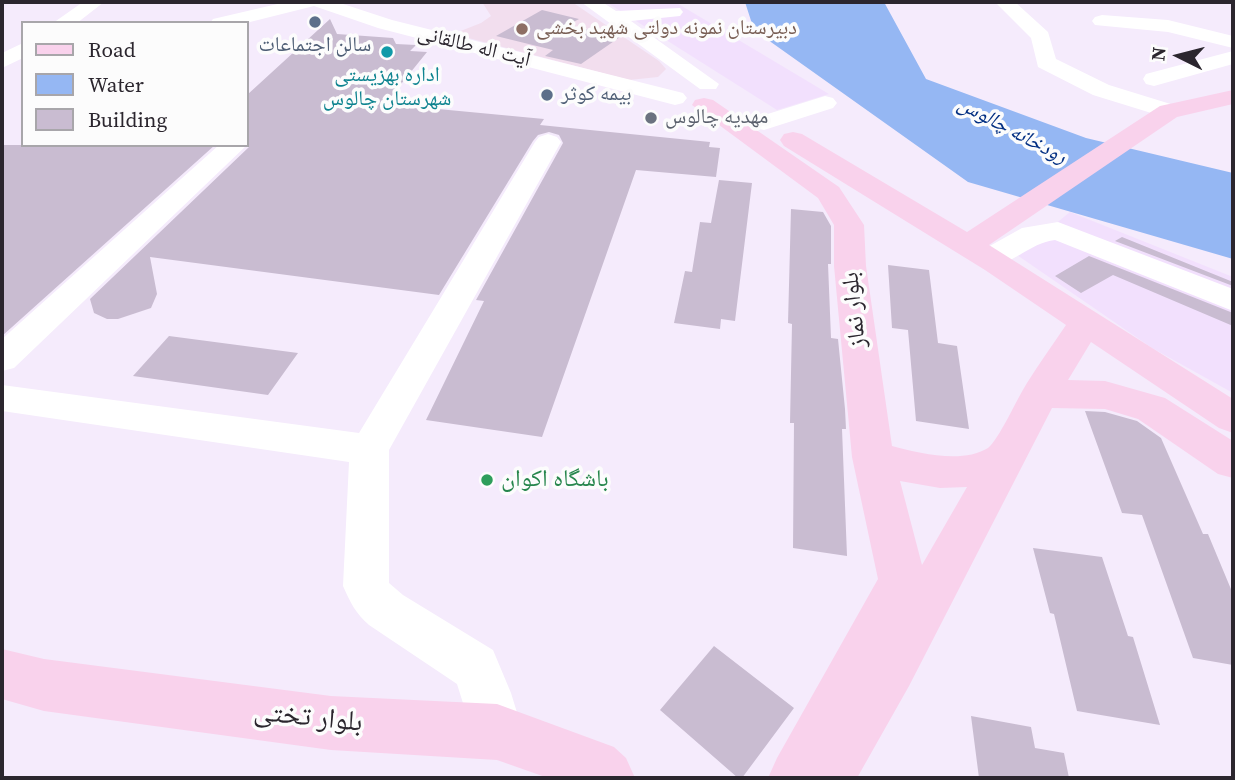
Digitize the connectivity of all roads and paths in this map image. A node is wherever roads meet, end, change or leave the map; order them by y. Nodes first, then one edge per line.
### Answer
1 (95, 2) edge
2 (309, 2) edge
3 (318, 2) edge
4 (590, 2) edge
5 (1004, 2) edge
6 (673, 12) dead end
7 (1108, 13) dead end
8 (612, 17) junction
9 (66, 21) edge
10 (228, 21) edge
11 (1233, 42) edge
12 (21, 50) edge
13 (1233, 57) edge
14 (2, 62) edge
15 (21, 64) edge
16 (2, 68) edge
17 (1154, 79) dead end
18 (692, 89) junction
19 (1233, 97) edge
20 (825, 103) dead end
21 (1160, 118) junction
22 (764, 123) junction
23 (548, 142) dead end
24 (232, 147) edge
25 (907, 208) junction
26 (1017, 212) junction
27 (979, 252) junction
28 (1233, 301) edge
29 (1085, 323) junction
30 (2, 359) edge
31 (1040, 394) junction
32 (2, 398) edge
33 (1233, 418) edge
34 (369, 450) junction
35 (873, 457) junction
36 (1005, 458) junction
37 (1233, 462) edge
38 (2, 674) edge
39 (496, 732) junction
40 (606, 778) edge
41 (797, 778) edge
42 (825, 778) edge

1 - 9 street
2 - 10 street
3 - 18 street, آیت اله طالقانی
4 - 8 street
5 - 21 street
6 - 8 street
7 - 11 street
8 - 18 street
12 - 14 street
13 - 17 street
15 - 16 street
18 - 22 main road
18 - 35 main road, بلوار نماز
19 - 21 main road
20 - 22 street
21 - 26 main road
22 - 25 main road
23 - 34 street
24 - 30 street
25 - 26 main road
25 - 27 main road
26 - 27 main road
27 - 28 street
27 - 29 main road
29 - 31 main road
29 - 33 main road
31 - 36 main road
31 - 37 main road
32 - 34 street
34 - 39 street
35 - 36 main road
35 - 41 main road, بلوار نماز
36 - 42 main road
38 - 39 main road, بلوار تختی
39 - 40 main road, بلوار تختی

